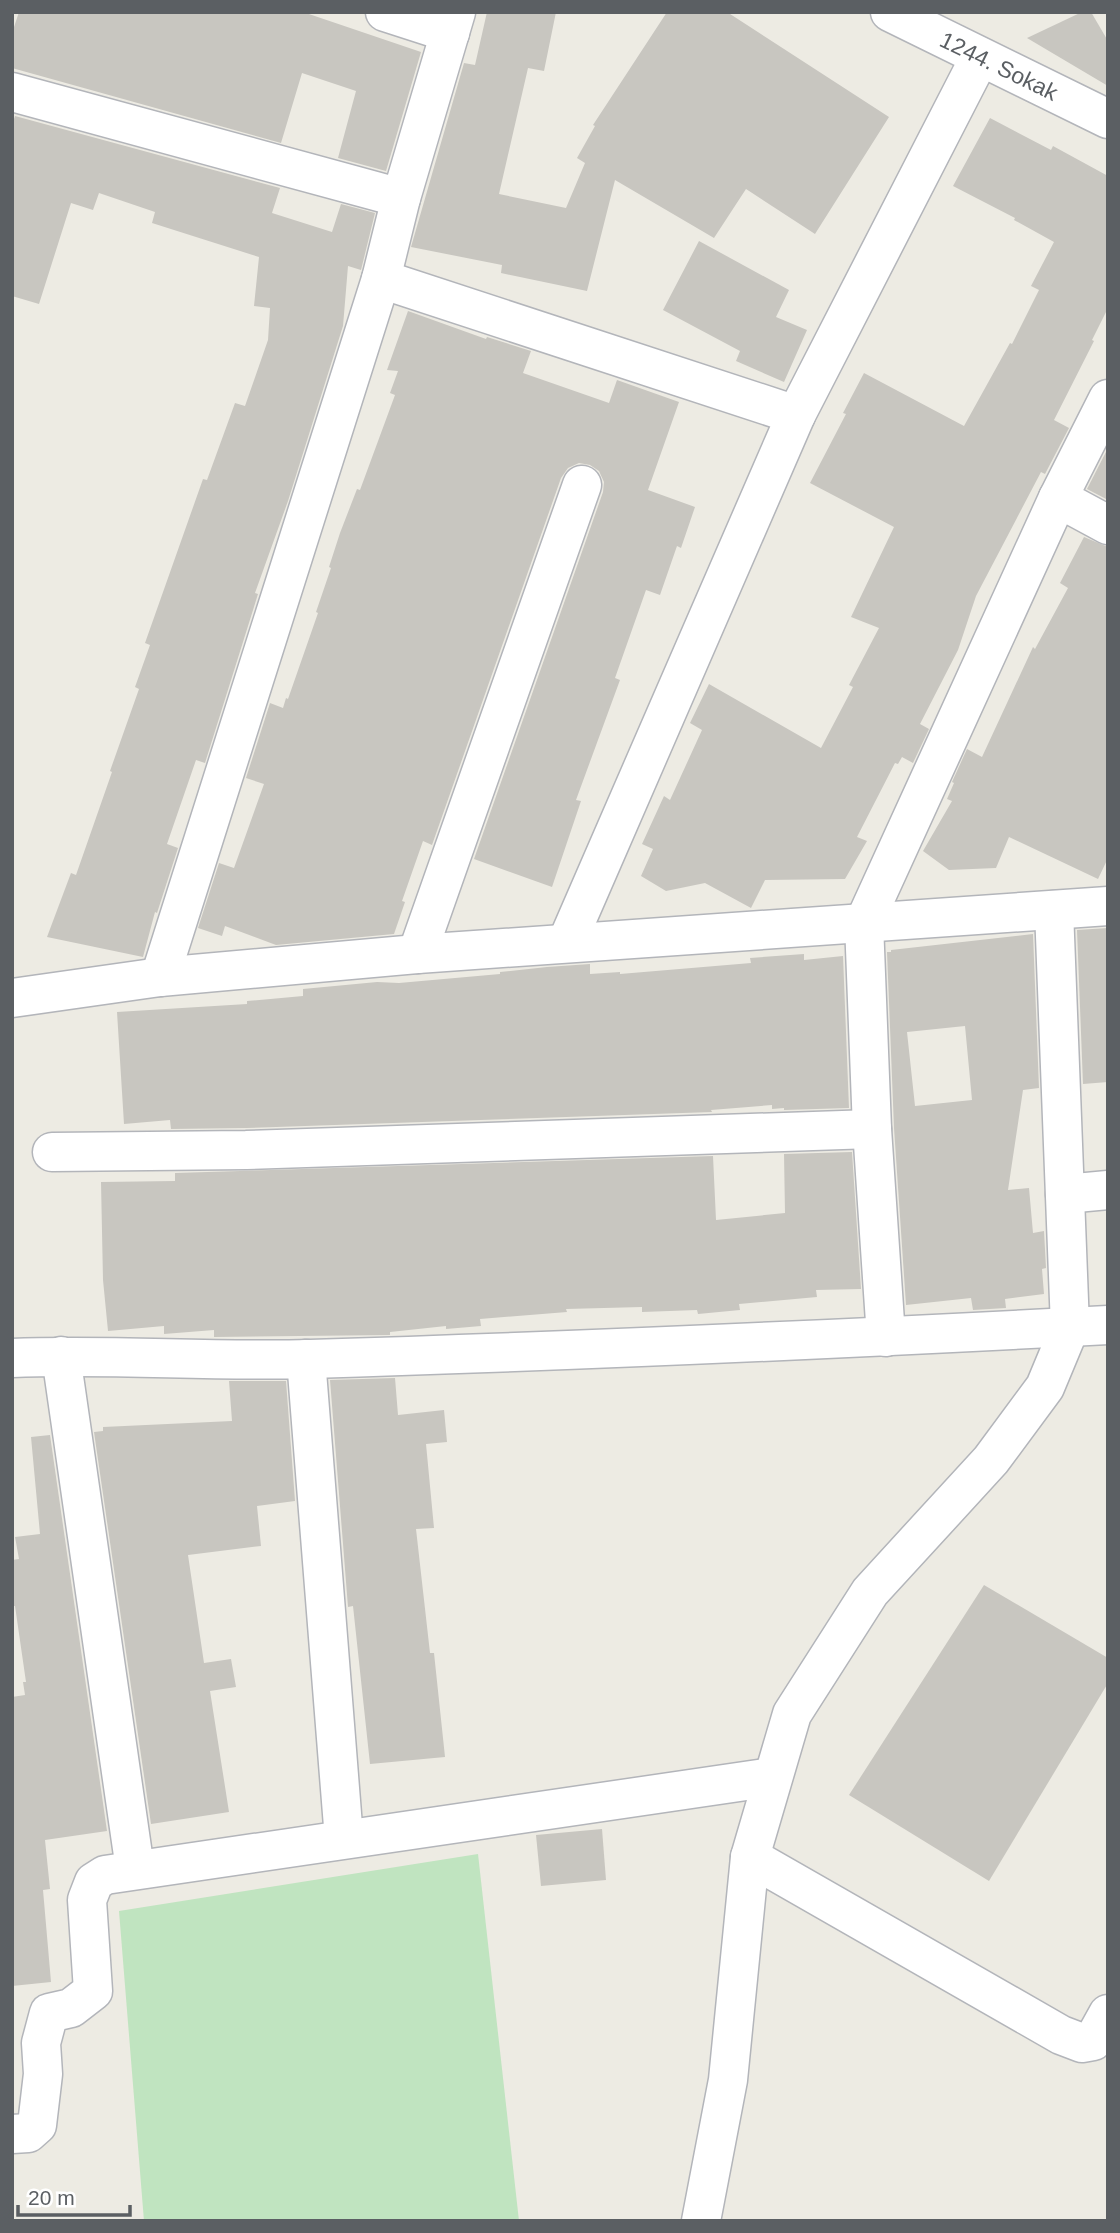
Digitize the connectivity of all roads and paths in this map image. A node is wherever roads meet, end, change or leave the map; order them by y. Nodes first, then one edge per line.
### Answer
1 (385, 12) edge
2 (890, 12) edge
3 (453, 22) edge
4 (980, 57) junction
5 (12, 92) edge
6 (1108, 119) edge
7 (401, 198) junction
8 (381, 279) junction
9 (1108, 399) edge
10 (796, 415) junction
11 (582, 485) dead end
12 (1059, 498) junction
13 (1108, 525) edge
14 (1108, 906) edge
15 (1054, 910) junction
16 (864, 923) junction
17 (566, 942) junction
18 (417, 954) junction
19 (160, 977) junction
20 (12, 999) edge
21 (873, 1129) junction
22 (51, 1152) dead end
23 (1108, 1190) edge
24 (1065, 1194) junction
25 (1108, 1325) edge
26 (1070, 1327) junction
27 (886, 1337) junction
28 (61, 1356) junction
29 (12, 1358) edge
30 (306, 1359) junction
31 (772, 1777) junction
32 (344, 1839) junction
33 (750, 1857) junction
34 (135, 1869) junction
35 (1108, 2014) edge
36 (12, 2134) edge
37 (701, 2221) edge

1 - 3 street
2 - 4 street, 1244. Sokak
3 - 7 street
4 - 6 street, 1244. Sokak
4 - 10 street
5 - 7 street
7 - 8 street
8 - 10 street
8 - 19 street
9 - 12 street
10 - 17 street
11 - 18 street
12 - 13 street
12 - 16 street
14 - 15 street
15 - 16 street
15 - 24 street
16 - 17 street
16 - 21 street
17 - 18 street
18 - 19 street
19 - 20 street
21 - 22 street
21 - 27 street
23 - 24 street
24 - 26 street
25 - 26 street
26 - 27 street
26 - 31 street
27 - 30 street
28 - 29 street
28 - 30 street
28 - 34 street
30 - 32 street
31 - 32 street
31 - 33 street
32 - 34 street
33 - 35 street
33 - 37 street
34 - 36 street

